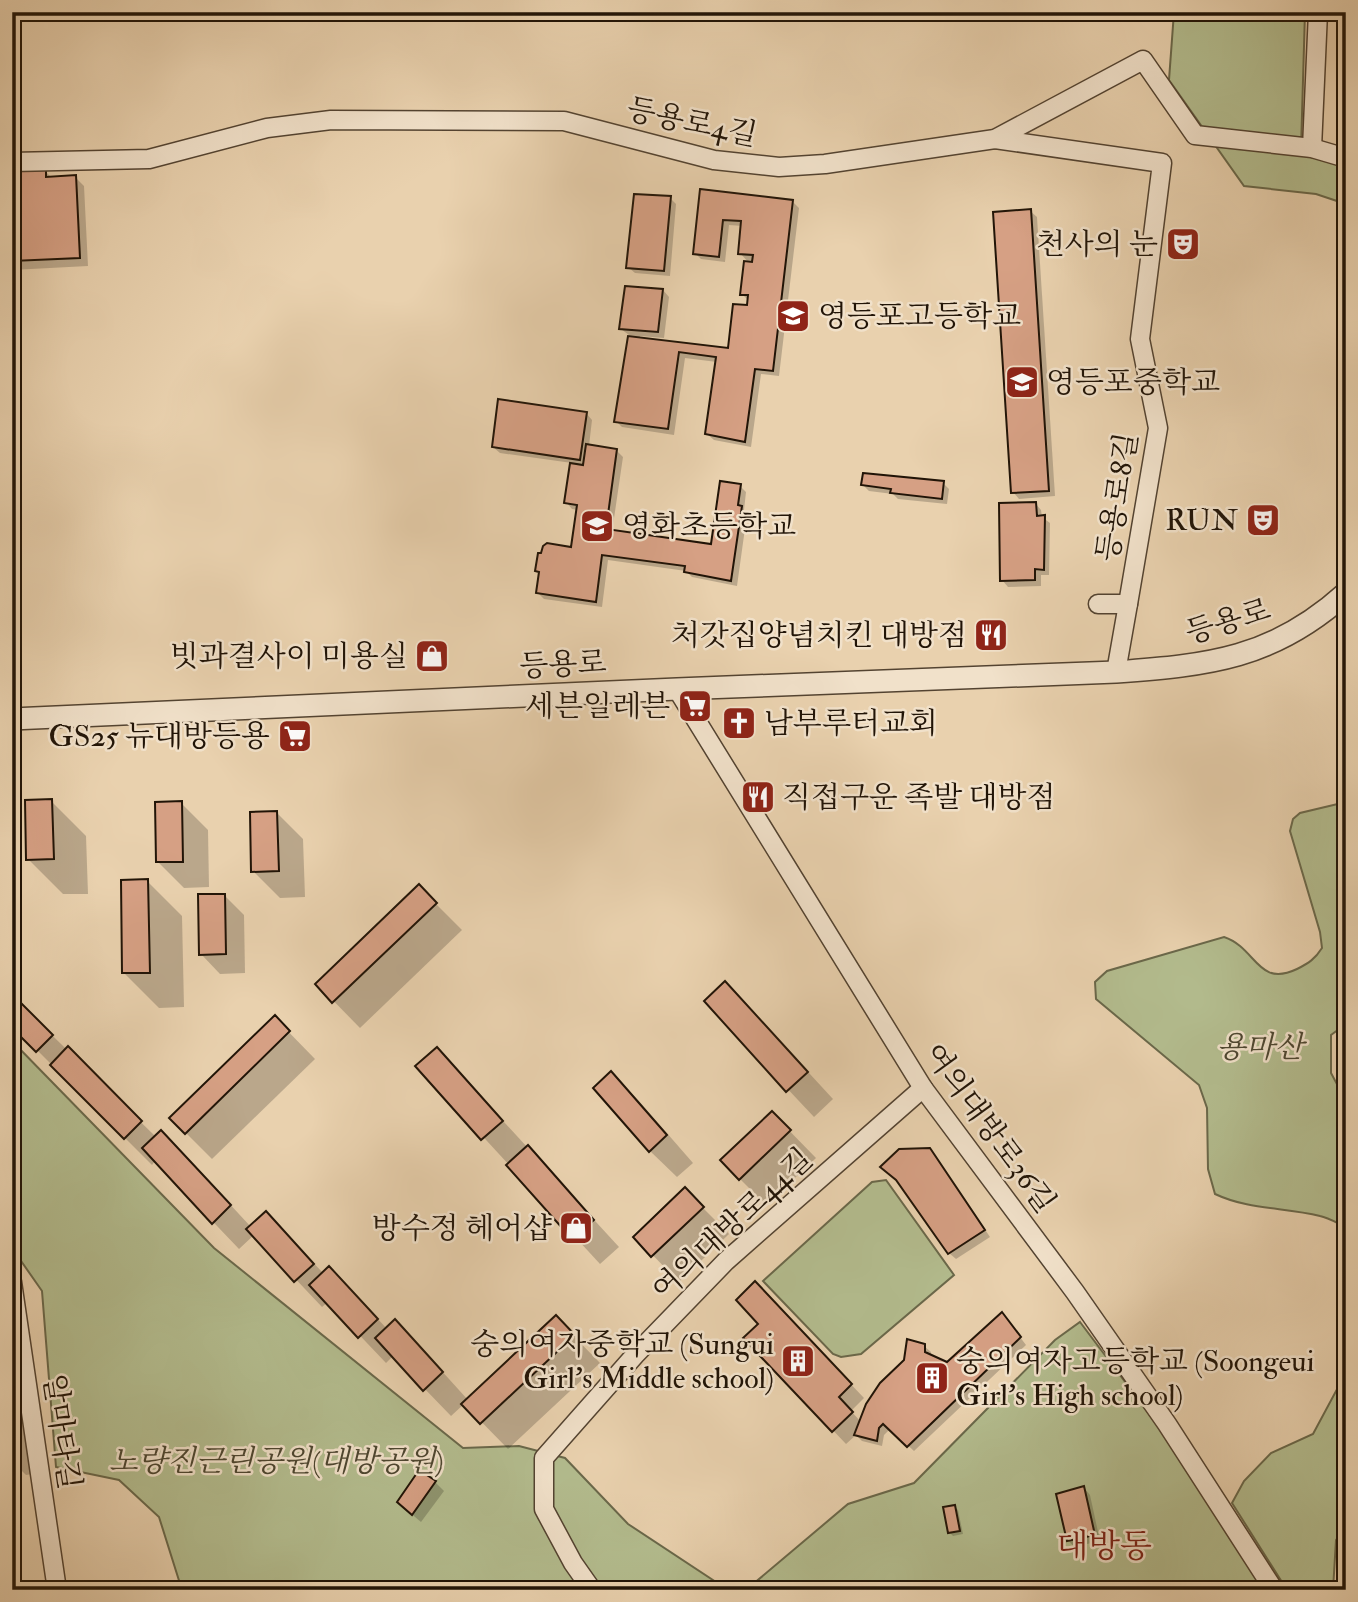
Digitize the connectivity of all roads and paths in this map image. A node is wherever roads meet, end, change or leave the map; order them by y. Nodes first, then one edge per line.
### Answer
1 (1318, 12) edge
2 (995, 139) junction
3 (1311, 148) junction
4 (1346, 158) edge
5 (12, 162) edge
6 (1346, 593) edge
7 (1098, 604) dead end
8 (1128, 604) junction
9 (1116, 672) junction
10 (677, 688) junction
11 (12, 719) edge
12 (923, 1088) junction
13 (12, 1282) edge
14 (57, 1590) edge
15 (592, 1590) edge
16 (1274, 1590) edge

1 - 3 street
2 - 3 street, 등용로4길
2 - 5 street, 등용로4길
2 - 8 street, 등용로8길
3 - 4 street, 등용로4길
6 - 9 street, 등용로
7 - 8 street, 등용로8길
8 - 9 street
9 - 10 street, 등용로
10 - 11 street, 등용로
10 - 12 street, 여의대방로36길
12 - 15 street, 여의대방로44길
12 - 16 street, 여의대방로36길
13 - 14 street, 알마타길

